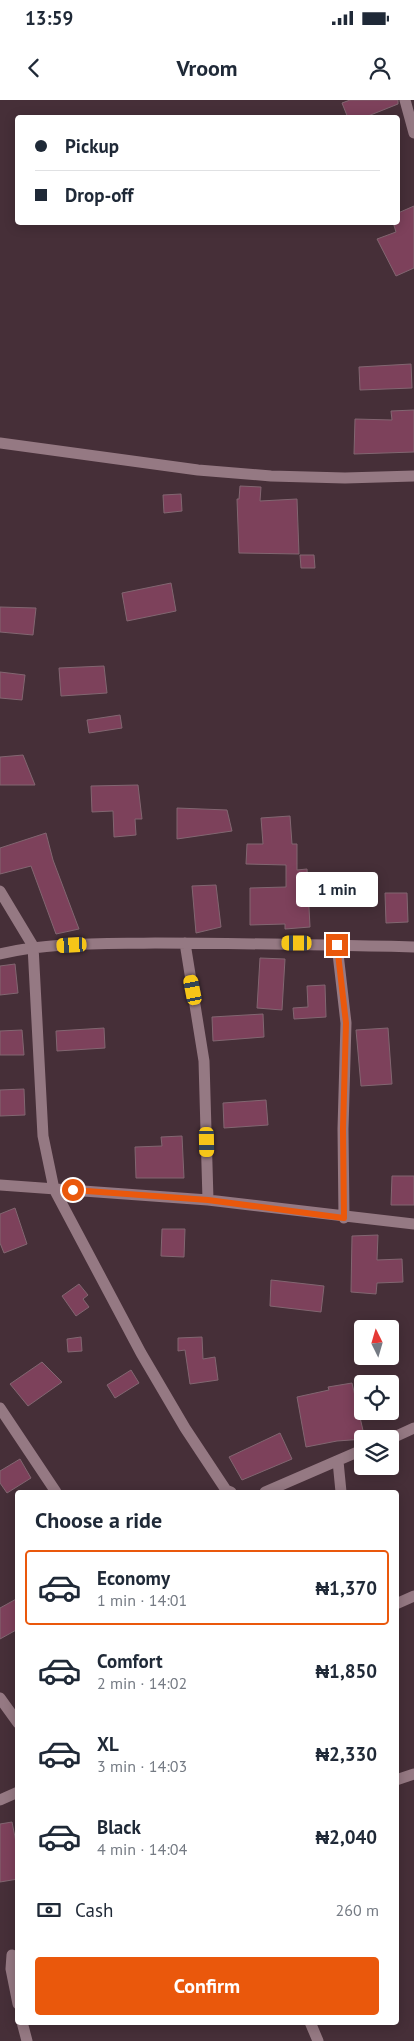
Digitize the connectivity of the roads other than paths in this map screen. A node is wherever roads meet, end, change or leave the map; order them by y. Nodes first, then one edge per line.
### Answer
1 (405, 100) edge
2 (414, 133) edge
3 (0, 443) edge
4 (414, 476) edge
5 (0, 891) edge
6 (185, 943) junction
7 (337, 945) junction
8 (33, 946) junction
9 (414, 947) edge
10 (0, 954) edge
11 (0, 1185) edge
12 (54, 1189) junction
13 (208, 1200) junction
14 (344, 1218) junction
15 (414, 1224) edge
16 (0, 1408) edge
17 (414, 1428) edge
18 (399, 1435) edge
19 (354, 1454) edge
20 (338, 1461) junction
21 (55, 1490) edge
22 (226, 1490) edge
23 (270, 1490) edge
24 (341, 1490) edge
25 (414, 1596) edge
26 (399, 1603) edge
27 (0, 1698) edge
28 (15, 1719) edge
29 (414, 1774) edge
30 (399, 1779) edge
31 (15, 1793) edge
32 (0, 1800) edge
33 (15, 1954) edge
34 (0, 1960) edge
35 (15, 1989) edge
36 (23, 2025) edge
37 (311, 2025) edge
38 (27, 2041) edge
39 (318, 2041) edge

1 - 2 street
3 - 4 street
5 - 8 street
6 - 7 street
6 - 8 street
6 - 13 street
7 - 9 street
7 - 14 street
8 - 10 street
8 - 12 street
11 - 12 street
12 - 13 street
12 - 22 street
13 - 14 street
14 - 15 street
16 - 21 street
17 - 18 street
19 - 20 street
20 - 23 street
20 - 24 street
25 - 26 street
27 - 28 street
29 - 30 street
31 - 32 street
33 - 34 street
33 - 35 street
36 - 38 street
37 - 39 street

